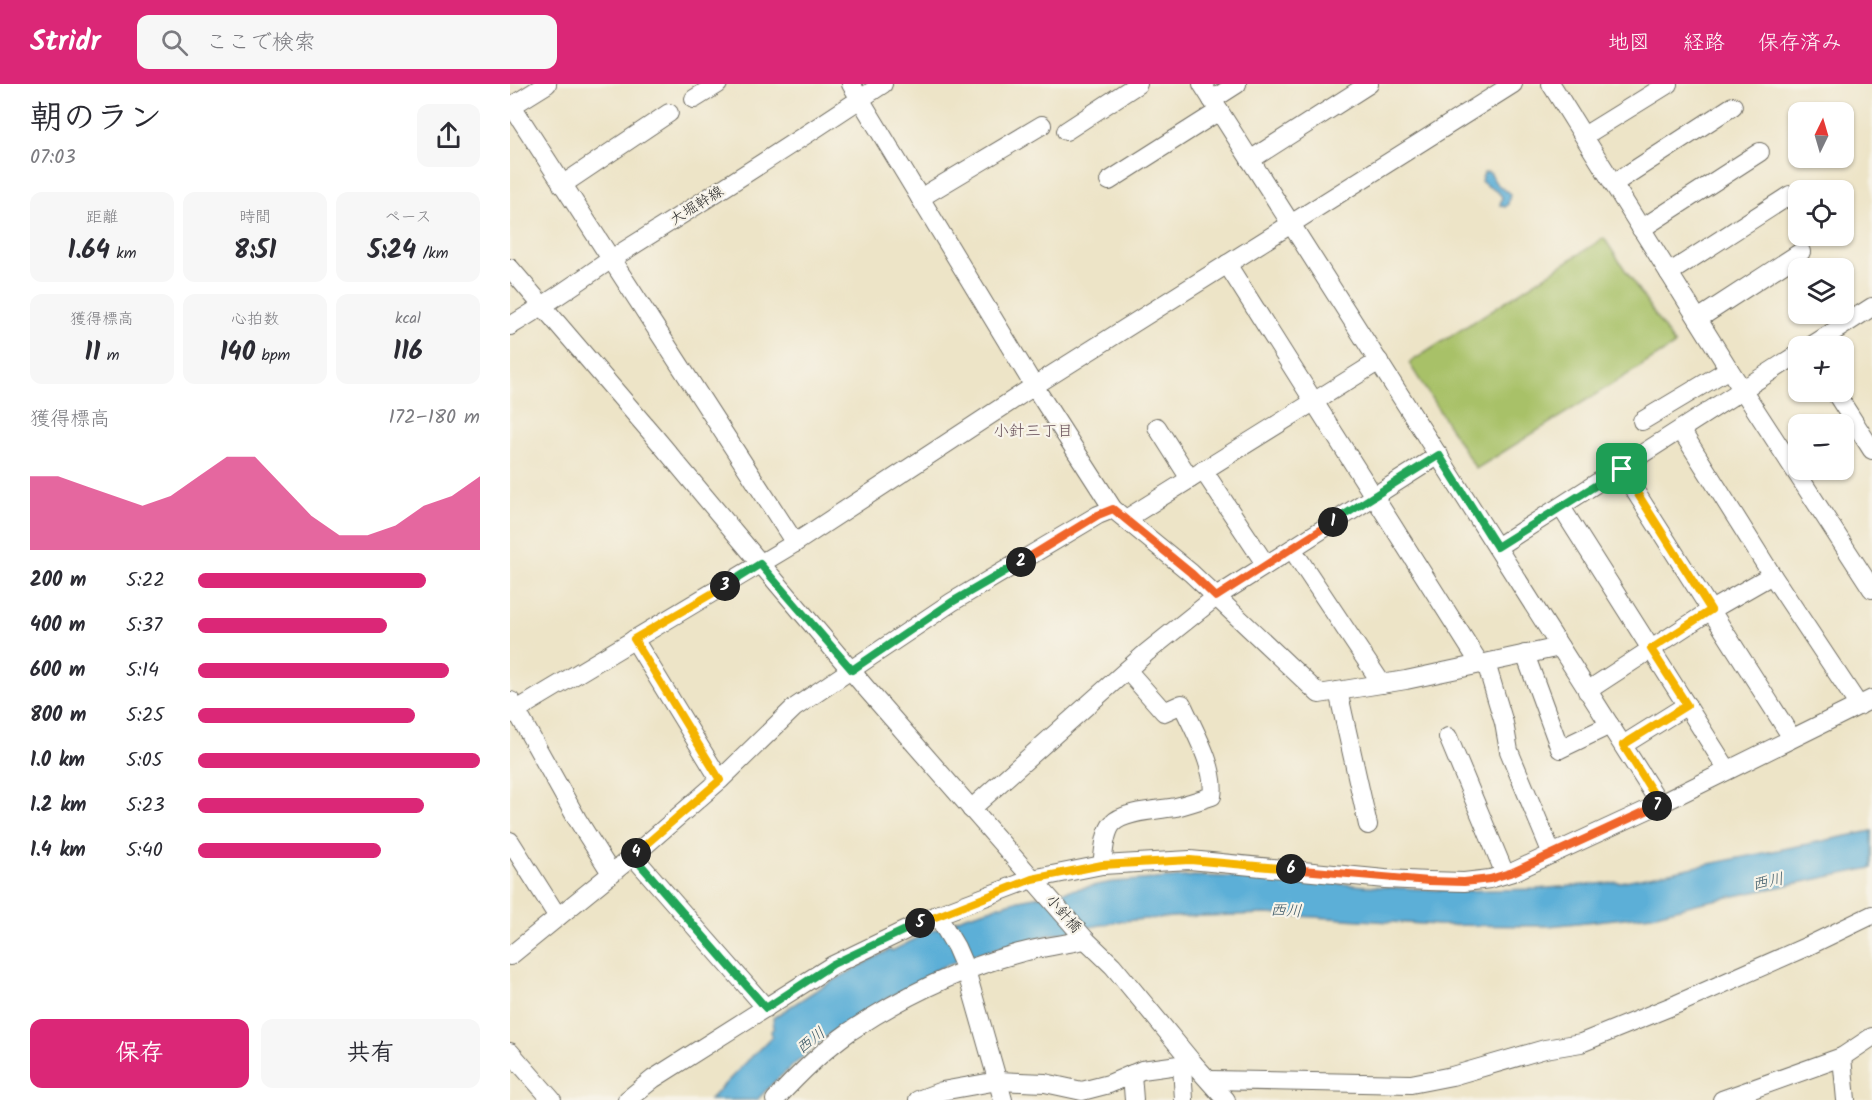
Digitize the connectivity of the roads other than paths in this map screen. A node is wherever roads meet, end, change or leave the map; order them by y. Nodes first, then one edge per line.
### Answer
1 (547, 84) edge
2 (718, 84) edge
3 (883, 84) edge
4 (1138, 84) edge
5 (1202, 84) edge
6 (1237, 84) edge
7 (1369, 84) edge
8 (1513, 84) edge
9 (1551, 84) edge
10 (1668, 84) edge
11 (856, 91) edge
12 (694, 99) dead end
13 (1216, 105) junction
14 (1733, 106) dead end
15 (511, 107) edge
16 (669, 113) dead end
17 (1042, 125) dead end
18 (1066, 131) dead end
19 (1584, 136) junction
20 (1760, 152) dead end
21 (1250, 160) junction
22 (1108, 181) dead end
23 (1613, 184) junction
24 (562, 185) junction
25 (1788, 196) edge
26 (920, 198) junction
27 (1290, 224) junction
28 (1641, 229) junction
29 (1801, 252) dead end
30 (610, 260) junction
31 (1227, 264) junction
32 (510, 268) edge
33 (1669, 273) junction
34 (543, 307) junction
35 (1870, 313) edge
36 (1698, 319) junction
37 (510, 326) edge
38 (1829, 336) edge
39 (1379, 361) junction
40 (1788, 361) edge
41 (1729, 369) junction
42 (1034, 386) junction
43 (1743, 390) junction
44 (1314, 401) junction
45 (1841, 402) edge
46 (1642, 421) dead end
47 (1157, 427) dead end
48 (1681, 430) junction
49 (1872, 450) edge
50 (1439, 455) junction
51 (1622, 469) junction
52 (1197, 474) junction
53 (1374, 496) junction
54 (1561, 507) junction
55 (1120, 514) junction
56 (795, 543) junction
57 (1497, 547) junction
58 (1292, 549) junction
59 (760, 564) junction
60 (1266, 565) junction
61 (1772, 575) junction
62 (1872, 589) edge
63 (1216, 597) junction
64 (1711, 610) junction
65 (634, 639) junction
66 (1560, 647) junction
67 (1651, 649) junction
68 (1525, 654) junction
69 (1483, 663) junction
70 (852, 670) junction
71 (1127, 670) junction
72 (1382, 684) junction
73 (1338, 691) junction
74 (1587, 691) junction
75 (1865, 702) edge
76 (1687, 705) junction
77 (512, 708) edge
78 (1610, 725) junction
79 (1448, 737) dead end
80 (1792, 738) junction
81 (1623, 745) junction
82 (1727, 769) junction
83 (720, 780) junction
84 (1660, 804) junction
85 (971, 809) junction
86 (1368, 825) dead end
87 (510, 841) edge
88 (1552, 854) junction
89 (633, 856) junction
90 (1102, 865) junction
91 (611, 873) junction
92 (1505, 874) junction
93 (1037, 884) junction
94 (1872, 915) edge
95 (558, 917) junction
96 (938, 918) junction
97 (1085, 939) junction
98 (510, 956) edge
99 (966, 970) junction
100 (766, 1008) junction
101 (1872, 1037) edge
102 (510, 1052) edge
103 (1842, 1057) junction
104 (1187, 1064) junction
105 (1132, 1074) junction
106 (1210, 1080) junction
107 (998, 1081) junction
108 (1084, 1095) edge
109 (940, 1096) edge
110 (552, 1100) edge
111 (627, 1100) edge
112 (775, 1100) edge
113 (918, 1100) edge
114 (1003, 1100) edge
115 (1134, 1100) edge
116 (1184, 1100) edge
117 (1226, 1100) edge
118 (1724, 1100) edge
119 (1846, 1100) edge

1 - 15 street
2 - 12 street
3 - 11 street, 大堀幹線
4 - 18 street
5 - 13 street
6 - 13 street
7 - 21 street
8 - 27 street
9 - 19 street
10 - 19 street
11 - 26 street
11 - 30 street, 大堀幹線
13 - 21 street
13 - 22 street
14 - 23 street
15 - 24 street
16 - 24 street
17 - 26 street
19 - 23 street
20 - 28 street
21 - 27 street
23 - 28 street
24 - 30 street
25 - 33 street
26 - 42 street
27 - 31 street
27 - 39 street
28 - 33 street
29 - 36 street
30 - 34 street, 大堀幹線
30 - 56 street
31 - 42 street
31 - 44 street
32 - 34 street, 小針橋
33 - 36 street
34 - 37 street, 大堀幹線
34 - 59 street, 小針橋
35 - 38 street
36 - 41 street
39 - 44 street
39 - 50 street
40 - 43 street
41 - 43 street
41 - 46 street
42 - 55 street
42 - 56 street
43 - 48 street
43 - 62 street
44 - 52 street
44 - 53 street
45 - 49 street
47 - 52 street
48 - 51 street
48 - 61 street
50 - 53 street
50 - 57 street
51 - 54 street
51 - 64 street
52 - 55 street
52 - 60 street
53 - 58 street
53 - 69 street
54 - 57 street
54 - 67 street
55 - 63 street
55 - 70 street
56 - 59 street
57 - 66 street
58 - 60 street
58 - 72 street
59 - 65 street
59 - 70 street, 小針橋
60 - 63 street
61 - 64 street
61 - 75 street
63 - 71 street
63 - 73 street
64 - 67 street
64 - 80 street
65 - 77 street
65 - 83 street
66 - 68 street
66 - 74 street
67 - 74 street
67 - 76 street
68 - 69 street
68 - 78 street
69 - 72 street
69 - 88 street
70 - 83 street
70 - 85 street, 小針橋
71 - 85 street
71 - 90 street
72 - 73 street
73 - 86 street
74 - 78 street
75 - 80 street
76 - 81 street
76 - 82 street
77 - 91 street
78 - 81 street
79 - 92 street
80 - 82 street
81 - 84 street
82 - 84 street
83 - 89 street
84 - 88 street
85 - 93 street, 小針橋
87 - 95 street
88 - 92 street
89 - 91 street
89 - 100 street
90 - 92 street
90 - 93 street
91 - 95 street
93 - 96 street
93 - 97 street, 小針橋
94 - 106 street
95 - 98 street
96 - 99 street
96 - 100 street
97 - 99 street
97 - 104 street, 小針橋
99 - 107 street
99 - 112 street
100 - 111 street
101 - 103 street
102 - 110 street
103 - 118 street
103 - 119 street
104 - 105 street
104 - 106 street, 小針橋
104 - 116 street
105 - 108 street
105 - 115 street
106 - 117 street, 小針橋
107 - 108 street
107 - 109 street
107 - 114 street
109 - 113 street

